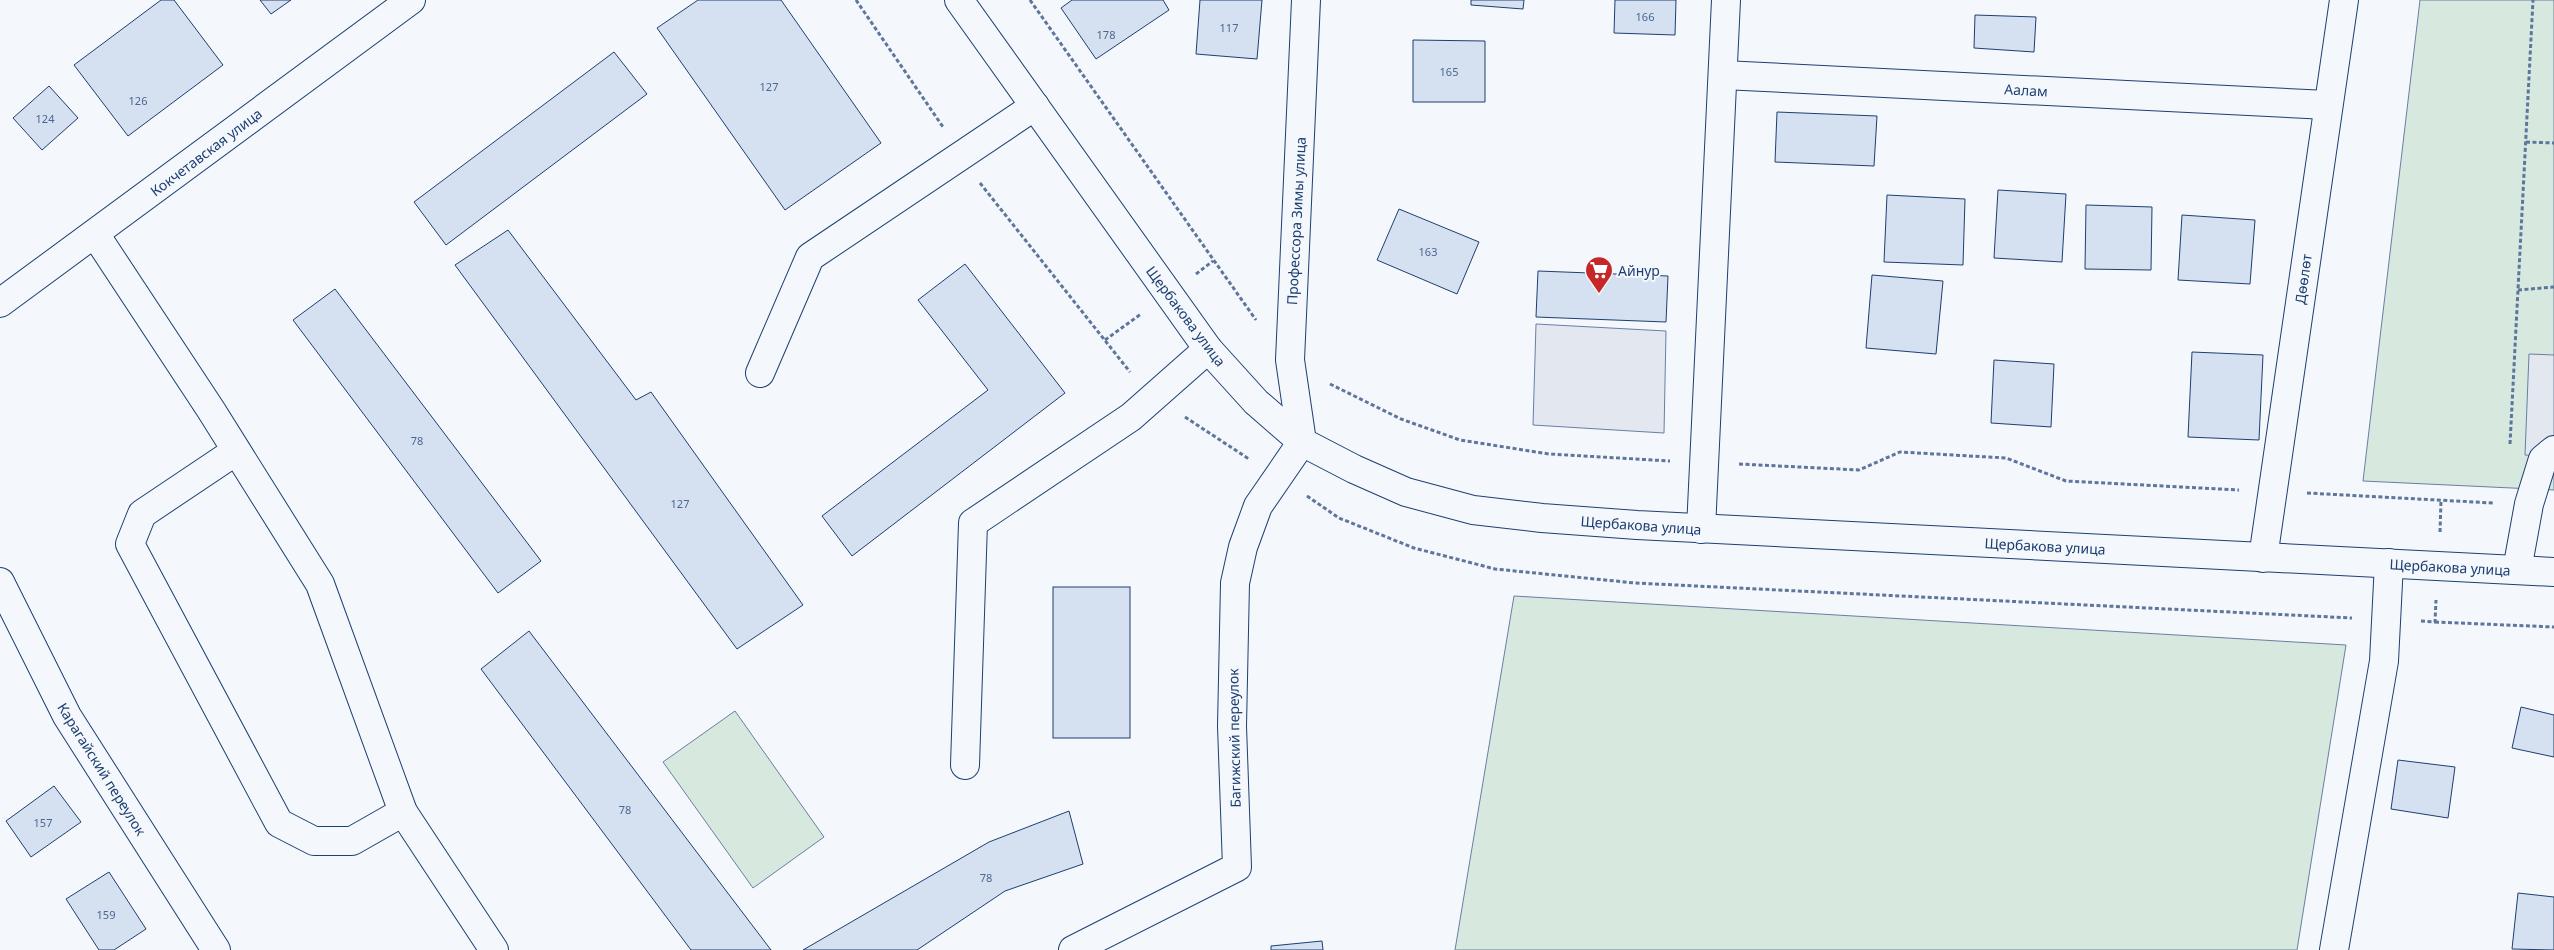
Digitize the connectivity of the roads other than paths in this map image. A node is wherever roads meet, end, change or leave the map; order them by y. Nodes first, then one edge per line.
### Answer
1 (411, 0) edge
2 (959, 0) edge
3 (1306, 0) edge
4 (1726, 0) edge
5 (2344, 0) edge
6 (1723, 76) junction
7 (2328, 105) junction
8 (1035, 106) junction
9 (95, 234) junction
10 (0, 303) edge
11 (1208, 349) junction
12 (760, 373) dead end
13 (1302, 442) junction
14 (2554, 450) edge
15 (236, 451) junction
16 (1702, 529) junction
17 (2262, 558) junction
18 (2389, 564) junction
19 (2516, 570) junction
20 (2554, 572) edge
21 (0, 582) edge
22 (965, 766) dead end
23 (403, 812) junction
24 (216, 950) edge
25 (494, 950) edge
26 (1073, 950) edge
27 (2334, 950) edge

1 - 9 street, Кокчетавская улица
2 - 8 street, Щербакова улица
3 - 13 street, Профессора Зимы улица
4 - 6 street
5 - 7 street, Дөөлөт
6 - 7 street, Аалам
6 - 16 street
7 - 17 street, Дөөлөт
8 - 11 street, Щербакова улица
8 - 12 street
9 - 10 street, Кокчетавская улица
9 - 15 street
11 - 13 street, Щербакова улица
11 - 22 street
13 - 16 street, Щербакова улица
13 - 26 street, Багижский переулок
14 - 19 street
15 - 23 street
15 - 23 street
16 - 17 street, Щербакова улица
17 - 18 street, Щербакова улица
18 - 19 street, Щербакова улица
18 - 27 street
19 - 20 street, Щербакова улица
21 - 24 street, Карагайский переулок
23 - 25 street

